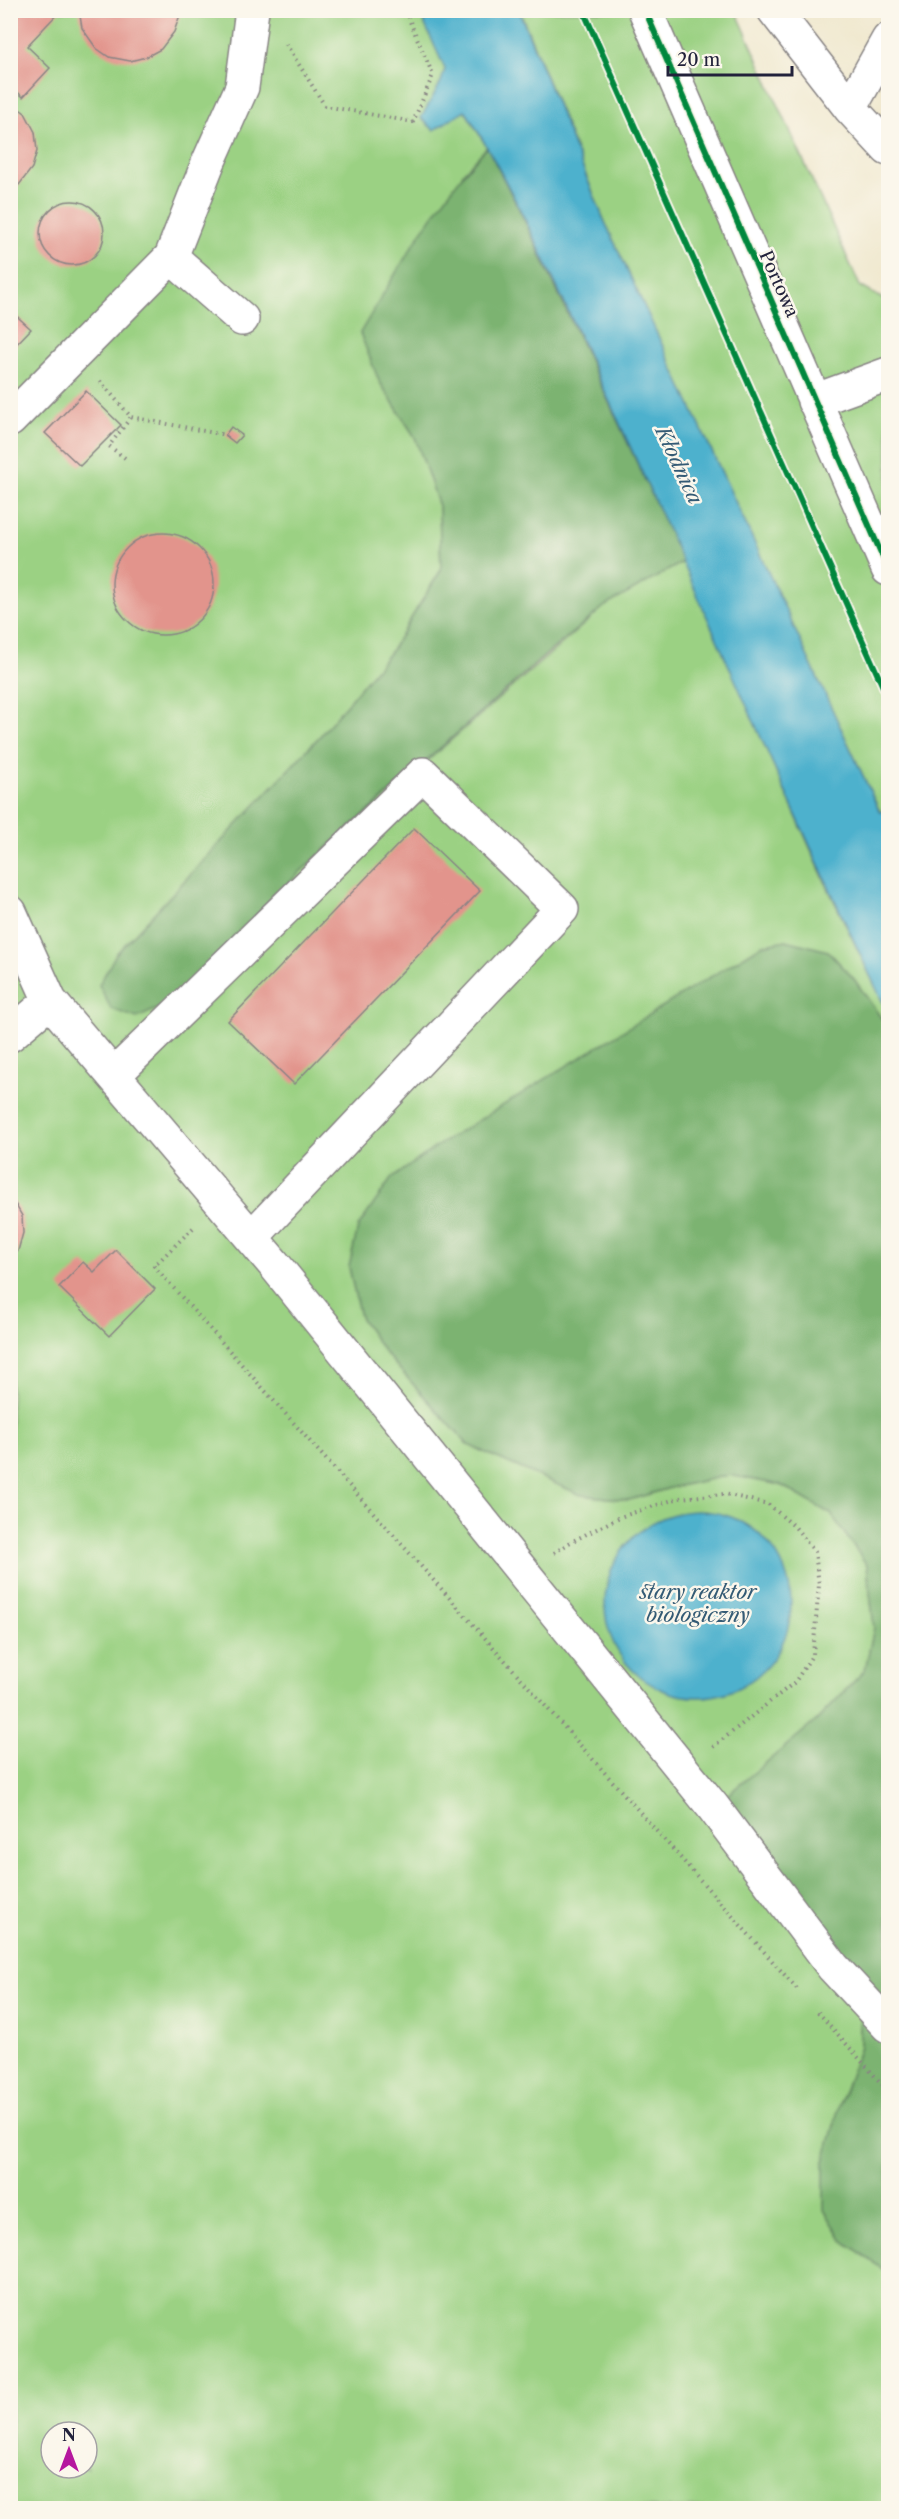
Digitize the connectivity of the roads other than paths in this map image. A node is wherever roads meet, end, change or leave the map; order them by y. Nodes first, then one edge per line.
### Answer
1 (252, 10) edge
2 (645, 10) edge
3 (774, 10) edge
4 (888, 40) edge
5 (850, 108) junction
6 (888, 149) edge
7 (171, 257) junction
8 (242, 319) dead end
9 (888, 374) edge
10 (814, 401) junction
11 (10, 420) edge
12 (888, 569) edge
13 (10, 912) edge
14 (50, 1001) junction
15 (10, 1035) edge
16 (114, 1075) junction
17 (252, 1237) junction
18 (888, 2026) edge

1 - 7 street
2 - 10 street, Portowa
3 - 5 street
4 - 5 street
5 - 6 street
7 - 8 street
7 - 11 street
9 - 10 street
10 - 12 street, Portowa
13 - 14 street
14 - 15 street
14 - 16 street
16 - 17 street
16 - 17 street
17 - 18 street

